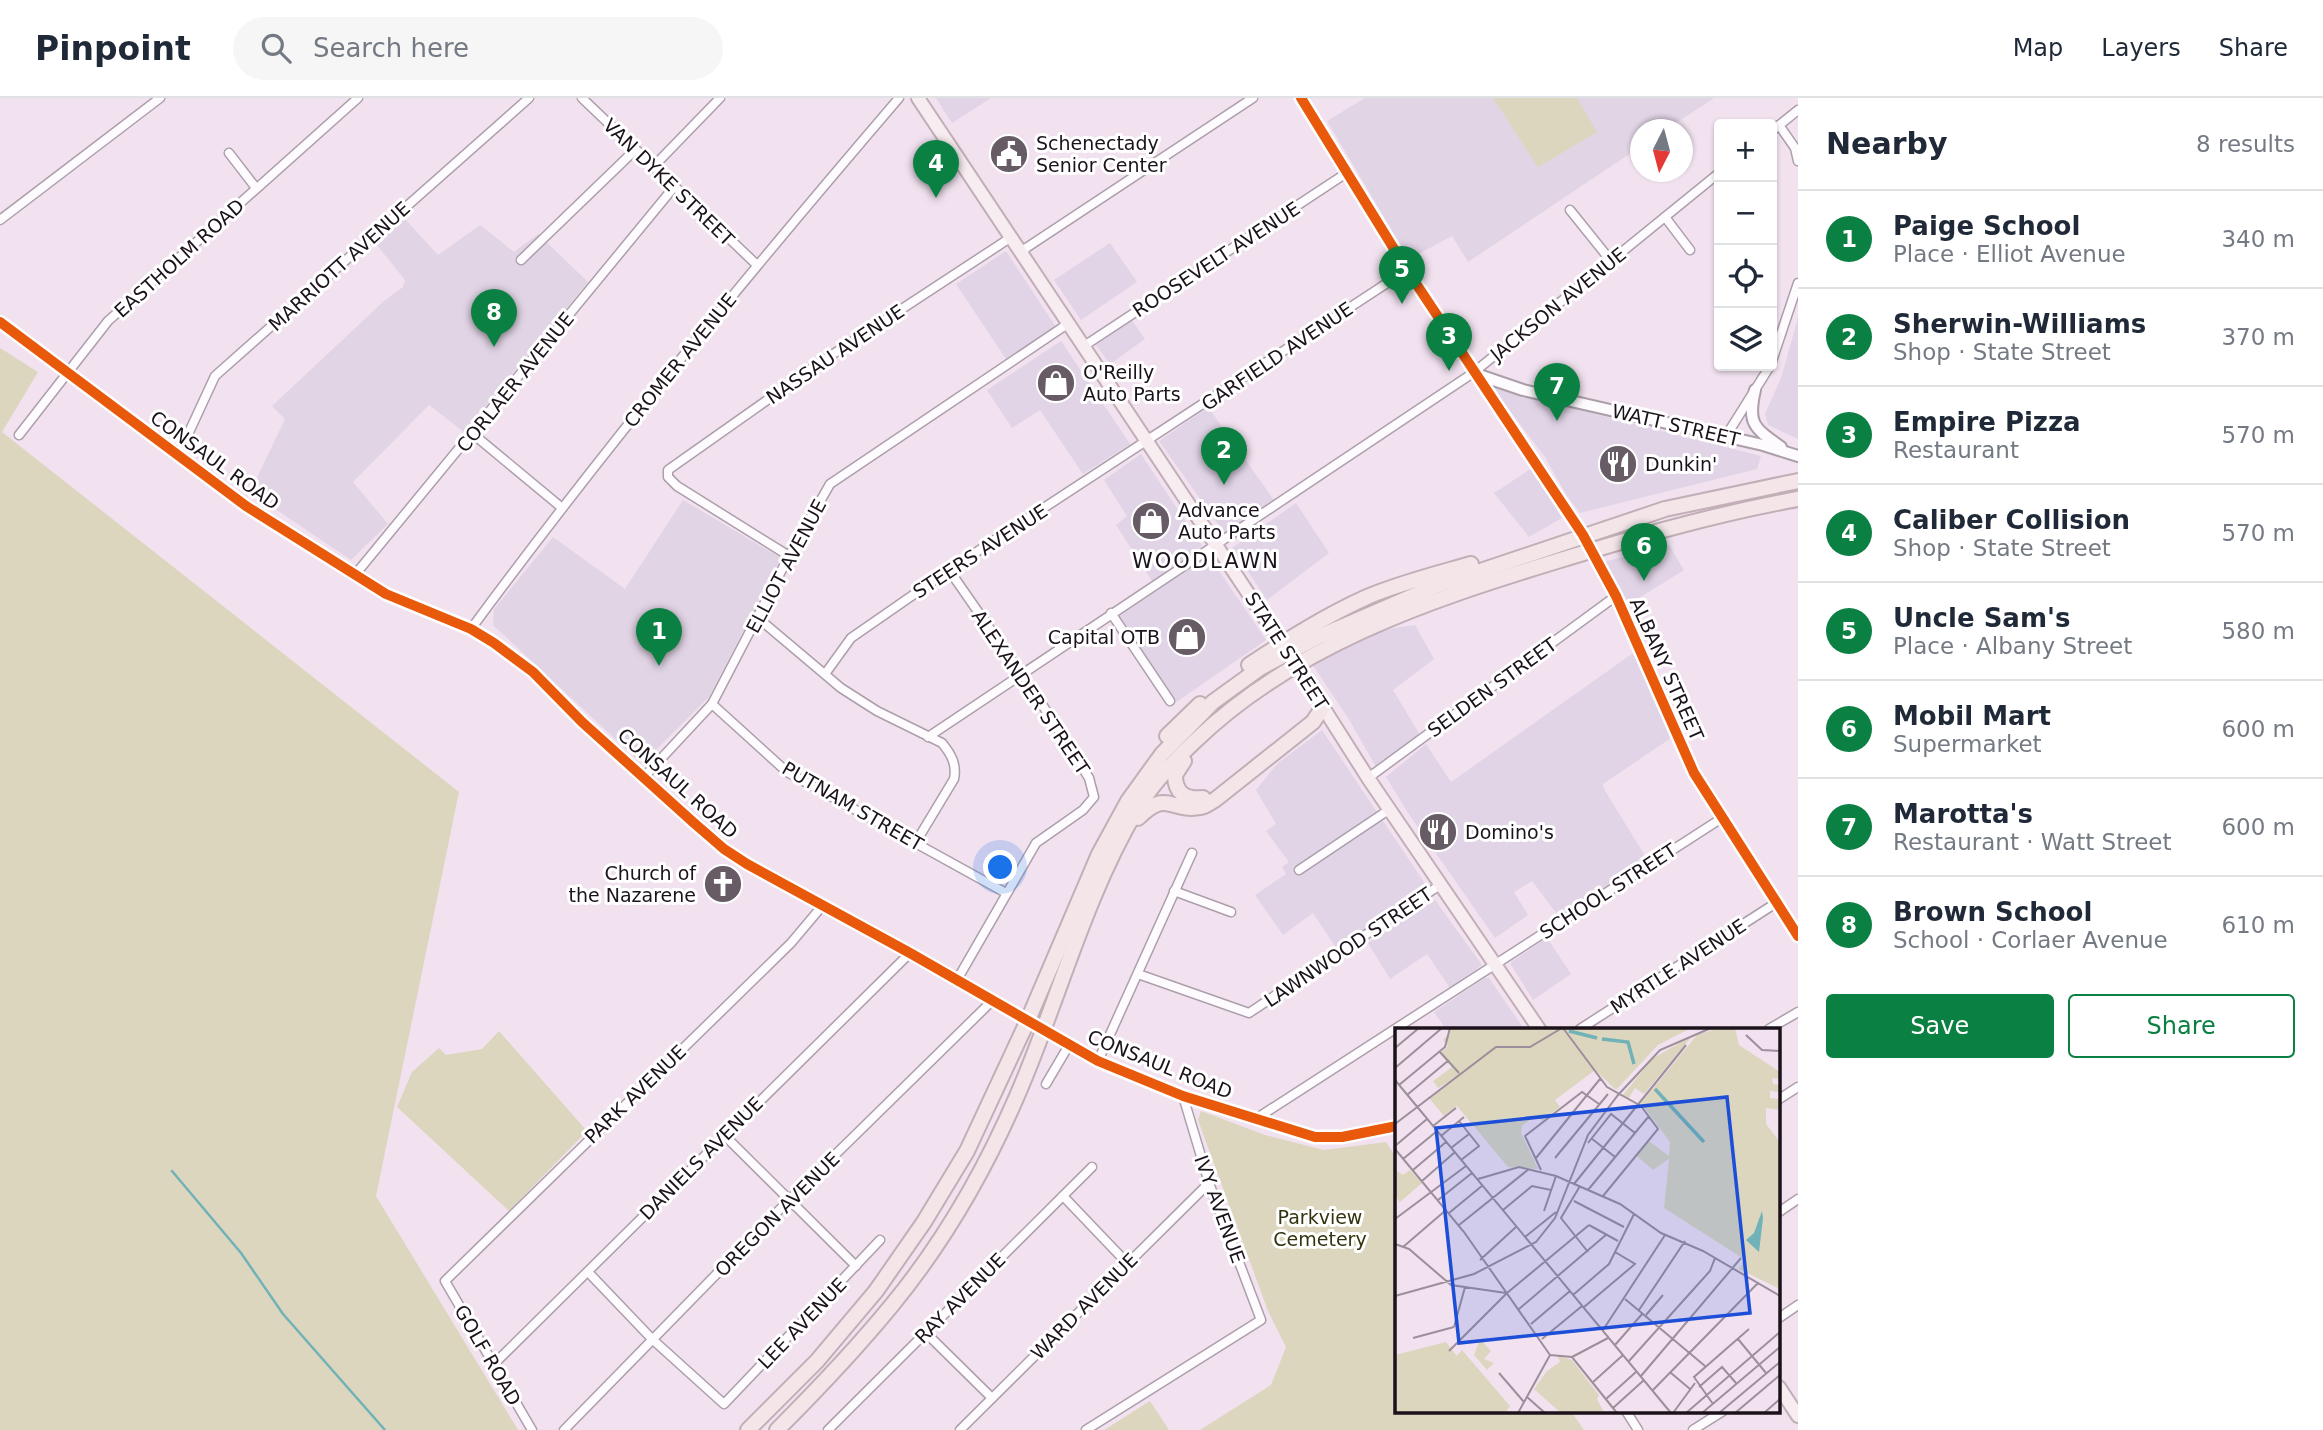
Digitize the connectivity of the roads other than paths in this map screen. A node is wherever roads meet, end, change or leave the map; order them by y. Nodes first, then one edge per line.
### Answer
1 (160, 98) edge
2 (358, 98) edge
3 (529, 98) edge
4 (582, 98) edge
5 (720, 98) edge
6 (899, 98) edge
7 (918, 98) edge
8 (1253, 98) edge
9 (1301, 98) edge
10 (1798, 110) edge
11 (1777, 126) edge
12 (1777, 130) edge
13 (635, 150) junction
14 (229, 153) dead end
15 (1798, 160) edge
16 (654, 166) junction
17 (1348, 172) junction
18 (1714, 177) edge
19 (674, 187) junction
20 (256, 188) junction
21 (1570, 210) dead end
22 (1665, 218) junction
23 (0, 220) edge
24 (1010, 238) junction
25 (1690, 250) dead end
26 (1020, 252) junction
27 (522, 260) dead end
28 (1611, 261) junction
29 (757, 265) junction
30 (1407, 270) junction
31 (1798, 283) edge
32 (0, 322) edge
33 (1069, 323) junction
34 (1777, 345) edge
35 (1084, 346) junction
36 (1766, 371) edge
37 (67, 372) junction
38 (1473, 373) junction
39 (1755, 390) junction
40 (473, 434) junction
41 (19, 435) dead end
42 (1726, 436) junction
43 (1147, 442) junction
44 (1793, 454) edge
45 (178, 456) junction
46 (1798, 481) edge
47 (1798, 499) edge
48 (561, 507) junction
49 (1583, 536) junction
50 (1564, 541) junction
51 (1217, 544) junction
52 (1590, 551) junction
53 (789, 556) junction
54 (949, 570) junction
55 (354, 576) junction
56 (1616, 596) junction
57 (1111, 613) junction
58 (758, 618) junction
59 (471, 629) junction
60 (1283, 645) junction
61 (1021, 673) junction
62 (825, 674) junction
63 (1170, 701) dead end
64 (712, 704) junction
65 (1323, 707) junction
66 (1201, 735) junction
67 (928, 737) junction
68 (644, 776) junction
69 (1368, 778) junction
70 (1390, 810) junction
71 (1722, 818) junction
72 (916, 842) junction
73 (1192, 853) dead end
74 (1106, 854) junction
75 (1299, 870) dead end
76 (1440, 885) junction
77 (1174, 891) junction
78 (1006, 893) junction
79 (1776, 903) junction
80 (823, 905) junction
81 (1231, 912) dead end
82 (1794, 920) edge
83 (1798, 936) edge
84 (910, 953) junction
85 (1495, 965) junction
86 (1138, 974) junction
87 (957, 980) junction
88 (993, 1000) junction
89 (1798, 1012) edge
90 (1028, 1020) junction
91 (1397, 1028) edge
92 (1538, 1028) edge
93 (1582, 1028) edge
94 (1771, 1028) edge
95 (1044, 1029) junction
96 (1395, 1029) edge
97 (1069, 1045) junction
98 (1098, 1061) junction
99 (1046, 1084) dead end
100 (1798, 1087) edge
101 (1183, 1096) junction
102 (1780, 1098) edge
103 (1254, 1120) junction
104 (1395, 1126) edge
105 (724, 1135) junction
106 (1092, 1167) dead end
107 (1209, 1183) junction
108 (1063, 1196) junction
109 (1798, 1199) edge
110 (788, 1201) junction
111 (1780, 1211) edge
112 (880, 1240) dead end
113 (1127, 1263) junction
114 (856, 1266) junction
115 (588, 1272) junction
116 (445, 1281) joint
117 (1798, 1305) edge
118 (1780, 1317) edge
119 (925, 1332) junction
120 (652, 1339) junction
121 (494, 1365) junction
122 (1780, 1388) edge
123 (992, 1398) junction
124 (1627, 1412) edge
125 (1721, 1412) edge
126 (1797, 1412) edge
127 (532, 1430) edge
128 (564, 1430) edge
129 (748, 1430) edge
130 (776, 1430) edge
131 (828, 1430) edge
132 (960, 1430) edge
133 (1086, 1430) edge
134 (1638, 1430) edge
135 (1693, 1430) edge

1 - 23 street
2 - 20 street, EASTHOLM ROAD
3 - 45 street, MARRIOTT AVENUE
4 - 13 street, VAN DYKE STREET
5 - 16 street
6 - 29 street, CROMER AVENUE
7 - 24 main road, STATE STREET
8 - 26 street
9 - 17 street, ALBANY STREET
10 - 11 street
12 - 15 street
13 - 16 street, VAN DYKE STREET
13 - 27 street
14 - 20 street
16 - 19 street, VAN DYKE STREET
17 - 30 street, ALBANY STREET
17 - 35 street, ROOSEVELT AVENUE
18 - 22 street, JACKSON AVENUE
19 - 29 street, VAN DYKE STREET
19 - 40 street, CORLAER AVENUE
20 - 37 street, EASTHOLM ROAD
21 - 28 street
22 - 25 street
22 - 28 street, JACKSON AVENUE
24 - 26 main road, STATE STREET
24 - 53 street, NASSAU AVENUE
26 - 33 main road, STATE STREET
28 - 38 street, JACKSON AVENUE
29 - 48 street, CROMER AVENUE
30 - 38 street, ALBANY STREET
30 - 43 street, GARFIELD AVENUE
31 - 34 street
32 - 37 street, CONSAUL ROAD
33 - 35 main road, STATE STREET
33 - 53 street, ELLIOT AVENUE
35 - 43 main road, STATE STREET
36 - 39 street
37 - 41 street, EASTHOLM ROAD
37 - 45 street, CONSAUL ROAD
38 - 42 street, WATT STREET
38 - 49 street, ALBANY STREET
38 - 51 street, JACKSON AVENUE
39 - 42 street
39 - 44 street
40 - 48 street
40 - 55 street, CORLAER AVENUE
42 - 44 street, WATT STREET
43 - 51 main road, STATE STREET
43 - 54 street, STEERS AVENUE
45 - 55 street, CONSAUL ROAD
46 - 49 highway
47 - 52 highway
48 - 59 street, CROMER AVENUE
49 - 50 highway
49 - 52 street, ALBANY STREET
50 - 60 highway
50 - 74 highway
51 - 57 street, JACKSON AVENUE
51 - 60 main road, STATE STREET
52 - 56 street, ALBANY STREET
52 - 66 highway
53 - 58 street, ELLIOT AVENUE
54 - 61 street, ALEXANDER STREET
54 - 62 street, STEERS AVENUE
55 - 59 street, CONSAUL ROAD
56 - 69 street, SELDEN STREET
56 - 71 street, ALBANY STREET
57 - 61 street, JACKSON AVENUE
57 - 63 street
58 - 62 street
58 - 64 street, ELLIOT AVENUE
59 - 68 street, CONSAUL ROAD
60 - 65 main road, STATE STREET, bridge
60 - 74 highway
61 - 67 street, JACKSON AVENUE
61 - 78 street, ALEXANDER STREET
62 - 67 street
64 - 68 street, ELLIOT AVENUE
64 - 72 street, PUTNAM STREET
65 - 66 highway
65 - 69 main road, STATE STREET
65 - 74 highway
66 - 74 highway
67 - 72 street
68 - 80 street, CONSAUL ROAD
69 - 70 main road, STATE STREET
70 - 75 street
70 - 76 main road, STATE STREET
71 - 79 street, ALBANY STREET
71 - 85 street, SCHOOL STREET
72 - 78 street, PUTNAM STREET
73 - 77 street
74 - 90 highway
74 - 95 highway
76 - 85 main road, STATE STREET
76 - 86 street, LAWNWOOD STREET
77 - 81 street
77 - 86 street
78 - 87 street, ALEXANDER STREET
79 - 82 street, ALBANY STREET
79 - 93 street, MYRTLE AVENUE
80 - 84 street, CONSAUL ROAD
80 - 116 street, PARK AVENUE
82 - 83 street, ALBANY STREET
84 - 87 street, CONSAUL ROAD
84 - 105 street, DANIELS AVENUE
85 - 91 street, SCHOOL STREET
85 - 92 main road, STATE STREET
86 - 98 street
87 - 88 street, CONSAUL ROAD
88 - 90 street, CONSAUL ROAD
88 - 110 street, OREGON AVENUE
89 - 94 street
90 - 95 street, CONSAUL ROAD
90 - 129 highway
95 - 97 street, CONSAUL ROAD
95 - 130 highway
96 - 103 street, SCHOOL STREET
97 - 98 street, CONSAUL ROAD
97 - 99 street
98 - 101 street, CONSAUL ROAD
100 - 102 street
101 - 103 street, CONSAUL ROAD
101 - 107 street, IVY AVENUE
103 - 104 street, CONSAUL ROAD
105 - 110 street
105 - 115 street, DANIELS AVENUE
106 - 108 street, RAY AVENUE
107 - 113 street, WARD AVENUE
107 - 133 street, IVY AVENUE
108 - 113 street
108 - 119 street, RAY AVENUE
109 - 111 street
110 - 114 street
110 - 120 street, OREGON AVENUE
112 - 114 street, LEE AVENUE
113 - 123 street, WARD AVENUE
114 - 120 street, LEE AVENUE
115 - 120 street
115 - 121 street, DANIELS AVENUE
116 - 121 street, GOLF ROAD
117 - 118 street
119 - 123 street
119 - 131 street, RAY AVENUE
120 - 128 street, OREGON AVENUE
121 - 127 street, GOLF ROAD
122 - 126 main road
123 - 132 street, WARD AVENUE
124 - 134 street
125 - 135 street

